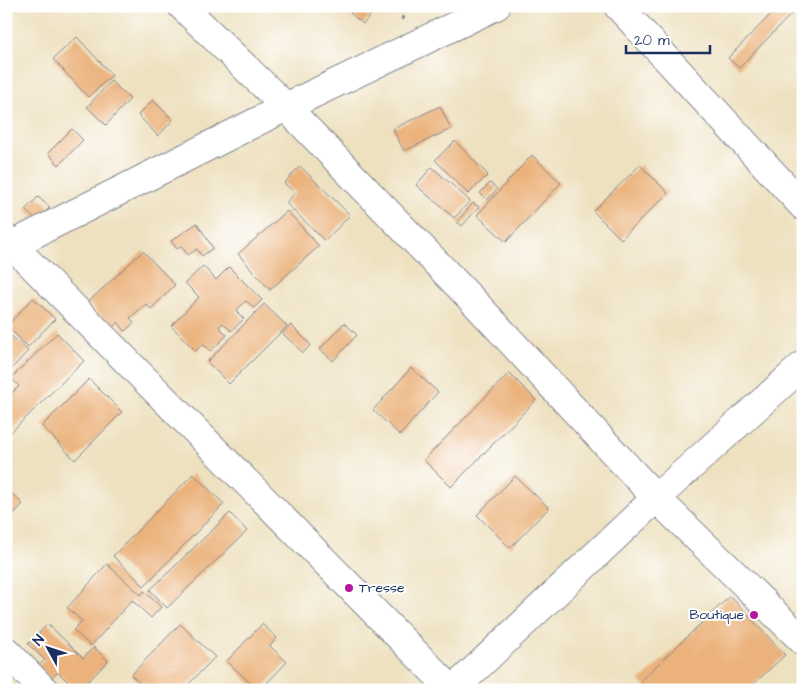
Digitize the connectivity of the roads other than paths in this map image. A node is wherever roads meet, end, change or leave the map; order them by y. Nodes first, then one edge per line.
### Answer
1 (182, 6) edge
2 (496, 6) edge
3 (618, 6) edge
4 (286, 107) junction
5 (803, 206) edge
6 (8, 244) edge
7 (803, 364) edge
8 (656, 498) junction
9 (803, 641) edge
10 (6, 651) edge
11 (44, 690) edge
12 (452, 690) edge

1 - 4 street
2 - 4 street
3 - 5 street
4 - 6 street
4 - 8 street
6 - 12 street
7 - 8 street
8 - 9 street
8 - 12 street
10 - 11 street

